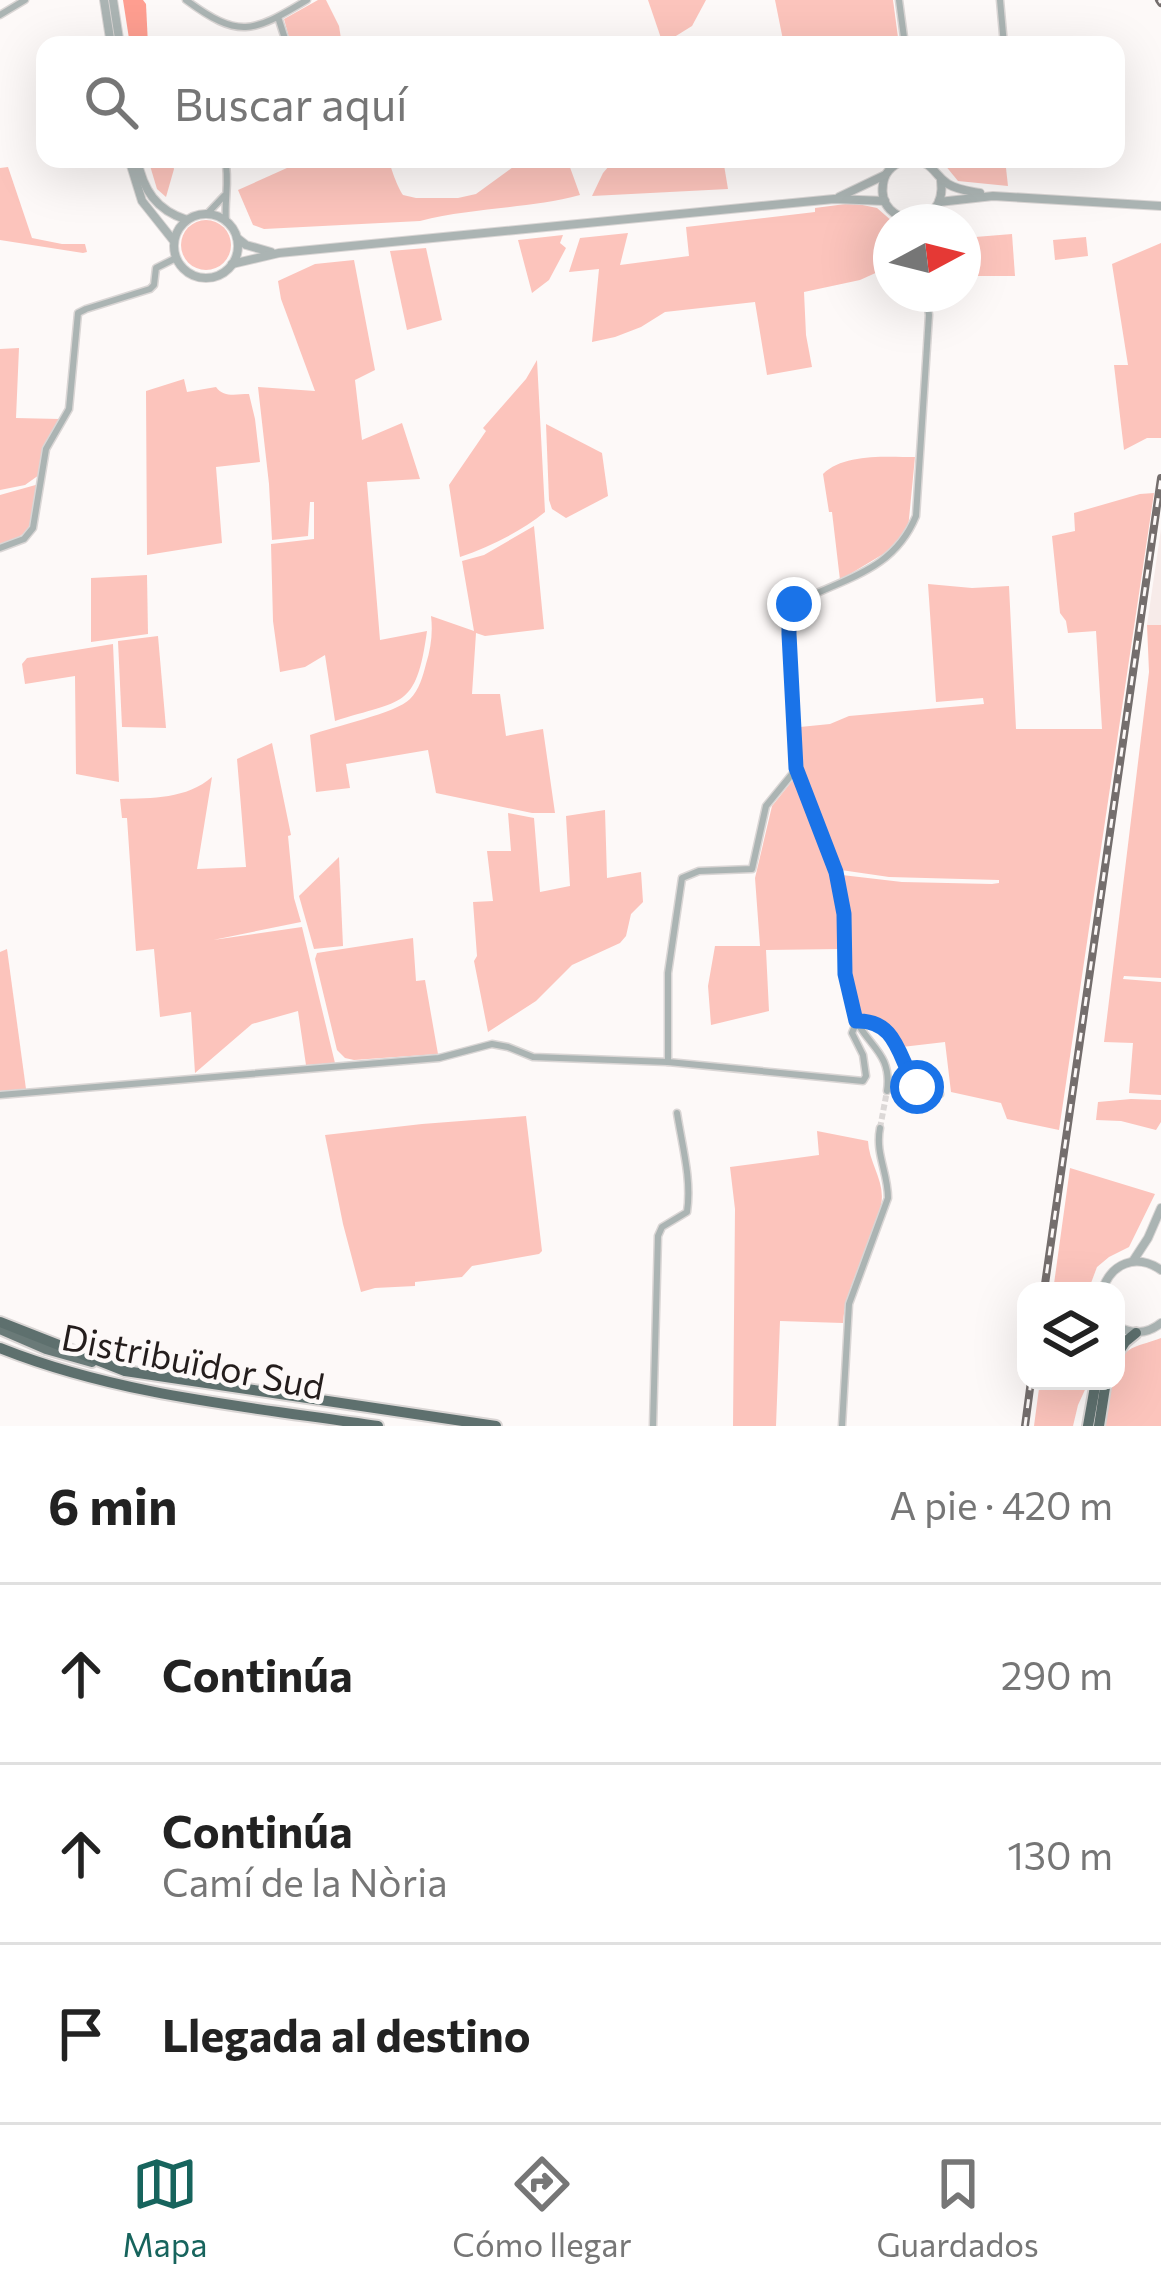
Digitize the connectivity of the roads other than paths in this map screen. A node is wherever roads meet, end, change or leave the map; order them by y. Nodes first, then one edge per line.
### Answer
1 (25, 0) edge
2 (109, 0) edge
3 (186, 0) edge
4 (307, 0) edge
5 (899, 0) edge
6 (1000, 0) edge
7 (0, 15) edge
8 (278, 17) junction
9 (115, 36) edge
10 (284, 36) edge
11 (904, 36) edge
12 (1003, 36) edge
13 (135, 168) edge
14 (136, 168) edge
15 (226, 168) edge
16 (888, 168) edge
17 (890, 168) edge
18 (934, 168) edge
19 (941, 180) junction
20 (224, 196) junction
21 (993, 196) junction
22 (834, 199) junction
23 (884, 201) junction
24 (939, 202) joint
25 (886, 204) edge
26 (1161, 206) edge
27 (207, 214) junction
28 (187, 220) junction
29 (226, 221) junction
30 (237, 238) junction
31 (174, 241) junction
32 (279, 254) junction
33 (176, 258) junction
34 (232, 264) junction
35 (929, 312) edge
36 (0, 548) edge
37 (796, 768) junction
38 (856, 1021) junction
39 (668, 1062) junction
40 (887, 1091) tunnel mouth
41 (940, 1094) dead end
42 (0, 1095) edge
43 (677, 1113) dead end
44 (880, 1128) tunnel mouth
45 (1161, 1208) edge
46 (1133, 1261) junction
47 (1161, 1270) edge
48 (1107, 1282) edge
49 (0, 1326) edge
50 (1159, 1326) edge
51 (1125, 1329) edge
52 (1136, 1333) junction
53 (1125, 1343) edge
54 (0, 1348) edge
55 (1094, 1390) edge
56 (1105, 1390) edge
57 (378, 1426) edge
58 (496, 1426) edge
59 (653, 1426) edge
60 (842, 1426) edge
61 (1088, 1426) edge
62 (1099, 1426) edge

1 - 7 street
2 - 9 street
3 - 8 street
4 - 8 street
5 - 11 street
6 - 12 street
8 - 10 street
13 - 31 street
14 - 28 street
15 - 20 street
16 - 22 street
17 - 23 street
18 - 19 street
19 - 21 street
19 - 24 street
20 - 27 street
20 - 29 street
21 - 24 street
21 - 26 street
22 - 23 street
22 - 32 street
23 - 25 street
27 - 28 street
27 - 29 street
28 - 31 street
29 - 30 street
30 - 32 street
30 - 34 street
31 - 33 street
32 - 34 street
33 - 34 street
33 - 36 street
35 - 37 street
37 - 38 street
37 - 39 street
38 - 39 street
38 - 40 street
38 - 41 street
39 - 42 street
43 - 59 street
44 - 60 street
45 - 46 street
46 - 47 street
46 - 48 street
49 - 58 highway, Distribuïdor Sud
50 - 52 street
51 - 52 street
52 - 53 highway
54 - 57 highway, Distribuïdor Sud
55 - 61 highway
56 - 62 highway

